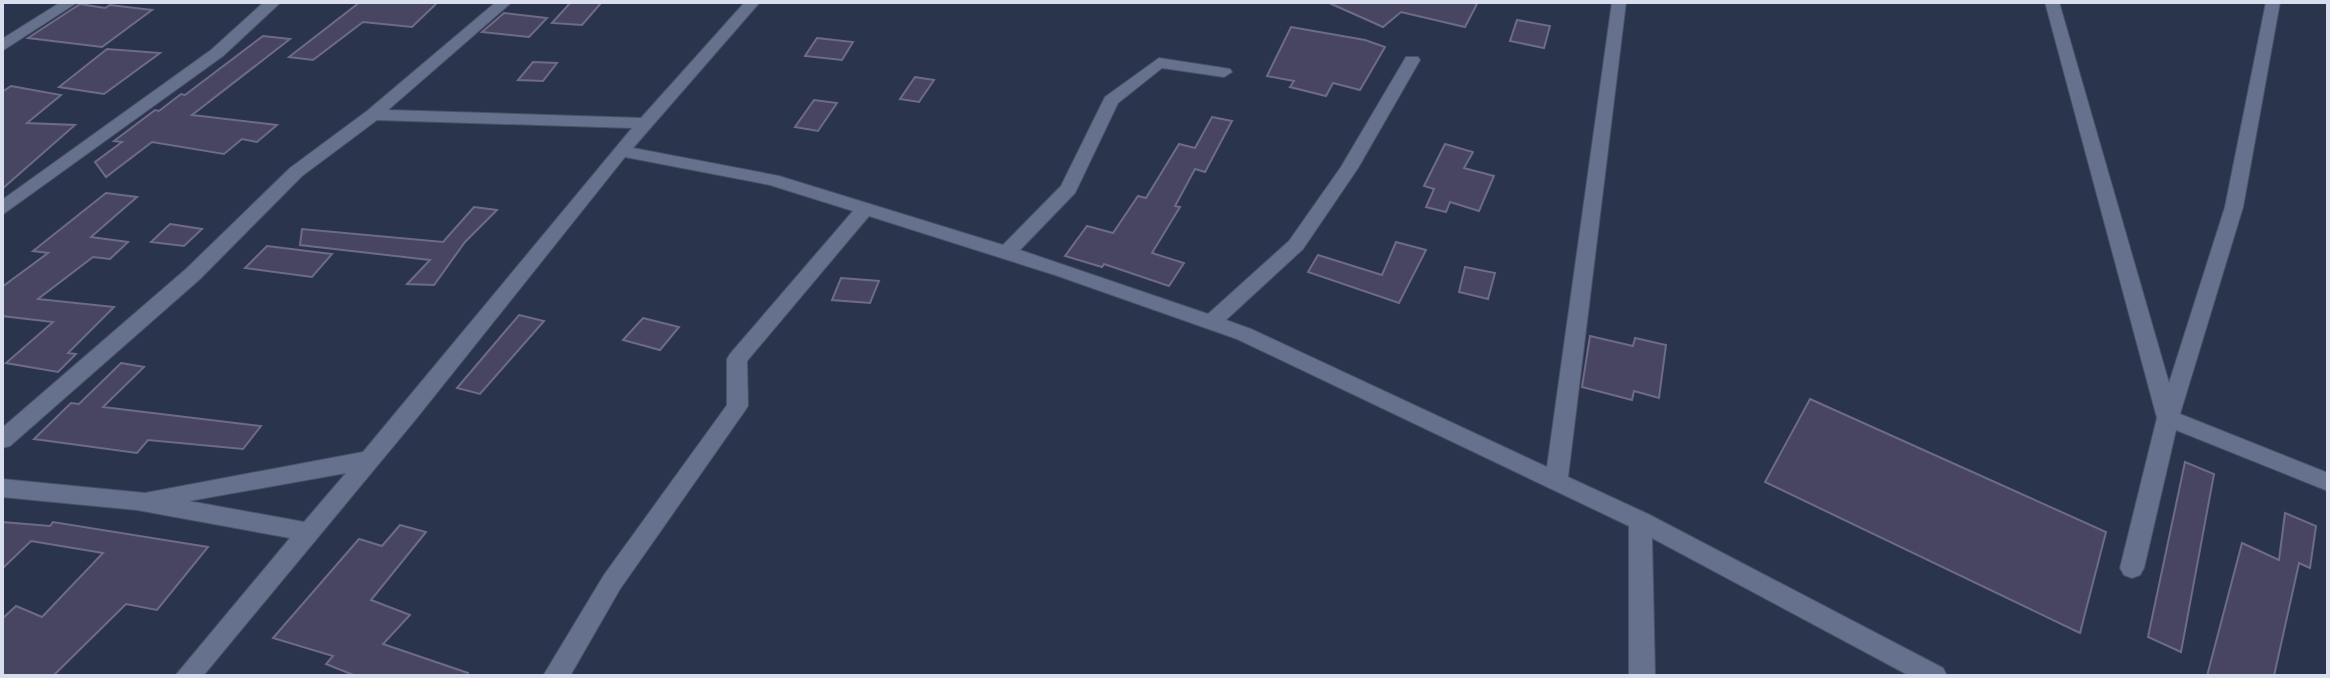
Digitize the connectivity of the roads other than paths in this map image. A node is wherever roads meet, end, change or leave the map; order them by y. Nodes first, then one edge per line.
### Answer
1 (71, 2) edge
2 (274, 2) edge
3 (505, 2) edge
4 (753, 2) edge
5 (1619, 2) edge
6 (2052, 2) edge
7 (2273, 2) edge
8 (2, 46) edge
9 (1412, 60) dead end
10 (1224, 72) dead end
11 (373, 115) junction
12 (646, 123) junction
13 (621, 151) junction
14 (2, 209) edge
15 (865, 209) junction
16 (1006, 253) junction
17 (1211, 323) junction
18 (2168, 418) junction
19 (2, 440) edge
20 (368, 460) junction
21 (1556, 481) junction
22 (2328, 482) edge
23 (2, 488) edge
24 (137, 501) junction
25 (1640, 521) junction
26 (307, 532) junction
27 (2132, 568) dead end
28 (188, 676) edge
29 (556, 676) edge
30 (1642, 676) edge
31 (1934, 676) edge

1 - 8 street
2 - 14 street
3 - 11 street
4 - 12 street
5 - 21 street
6 - 18 street
7 - 18 street
9 - 17 street
10 - 16 street
11 - 12 street
11 - 19 street
12 - 13 street
13 - 15 street
13 - 20 street
15 - 16 street
15 - 29 street
16 - 17 street
17 - 21 street
18 - 22 street
18 - 27 street
20 - 24 street
20 - 26 street
21 - 25 street
23 - 24 street
24 - 26 street
25 - 30 street
25 - 31 street
26 - 28 street

